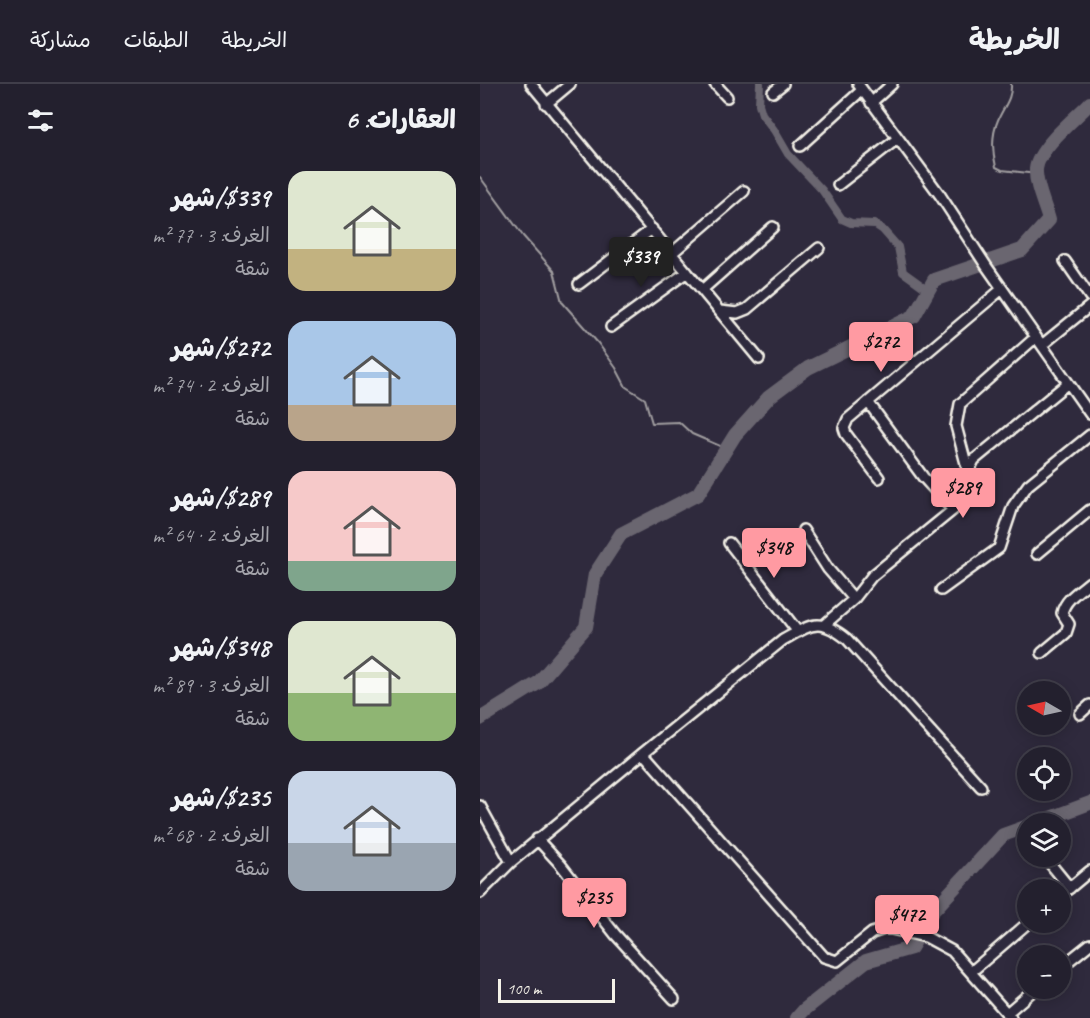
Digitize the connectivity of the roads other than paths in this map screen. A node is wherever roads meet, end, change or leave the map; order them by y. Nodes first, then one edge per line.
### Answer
1 (531, 84) edge
2 (570, 84) edge
3 (715, 84) edge
4 (783, 84) edge
5 (892, 84) edge
6 (860, 87) edge
7 (773, 92) dead end
8 (727, 97) dead end
9 (871, 103) junction
10 (546, 104) junction
11 (897, 139) junction
12 (800, 146) dead end
13 (838, 185) dead end
14 (744, 191) dead end
15 (774, 227) dead end
16 (652, 229) junction
17 (819, 248) dead end
18 (671, 254) junction
19 (1065, 261) dead end
20 (687, 272) junction
21 (579, 284) dead end
22 (1002, 289) junction
23 (702, 290) junction
24 (1090, 297) edge
25 (1090, 306) edge
26 (720, 311) junction
27 (611, 327) dead end
28 (1036, 337) junction
29 (1042, 345) junction
30 (759, 359) dead end
31 (1068, 383) junction
32 (1090, 393) edge
33 (1080, 400) junction
34 (868, 402) junction
35 (1090, 414) edge
36 (1090, 435) edge
37 (968, 471) junction
38 (879, 478) dead end
39 (953, 510) junction
40 (1090, 510) edge
41 (803, 530) dead end
42 (729, 543) dead end
43 (1037, 554) dead end
44 (1090, 582) edge
45 (941, 590) dead end
46 (854, 599) junction
47 (824, 625) junction
48 (798, 632) junction
49 (1042, 653) dead end
50 (1090, 705) edge
51 (1080, 714) dead end
52 (642, 753) junction
53 (981, 787) dead end
54 (480, 806) edge
55 (537, 839) junction
56 (511, 862) junction
57 (1053, 867) edge
58 (1090, 871) edge
59 (1063, 879) edge
60 (1071, 887) edge
61 (480, 893) edge
62 (1017, 932) edge
63 (1090, 944) edge
64 (1071, 959) edge
65 (971, 972) junction
66 (674, 999) dead end
67 (1025, 999) edge
68 (1009, 1015) edge

1 - 10 street
2 - 10 street
3 - 8 street
4 - 7 street
5 - 9 street
6 - 9 street
6 - 12 street
9 - 11 street
10 - 16 street
11 - 13 street
11 - 22 street
14 - 18 street
15 - 23 street
16 - 18 street
16 - 21 street
17 - 26 street
18 - 20 street
19 - 24 street
20 - 23 street
20 - 27 street
22 - 28 street
22 - 34 street
23 - 26 street
25 - 29 street
26 - 30 street
28 - 29 street
28 - 37 street
29 - 31 street
31 - 33 street
31 - 37 street
32 - 33 street
33 - 35 street
34 - 38 street
34 - 39 street
36 - 45 street
37 - 39 street
39 - 46 street
40 - 43 street
41 - 46 street
42 - 48 street
44 - 49 street
46 - 47 street
47 - 48 street
47 - 53 street
48 - 52 street
50 - 51 street
52 - 55 street
52 - 65 street
54 - 56 street
55 - 56 street
55 - 66 street
56 - 61 street
57 - 59 street
58 - 60 street
62 - 65 street
63 - 64 street
65 - 68 street
67 - 68 street

